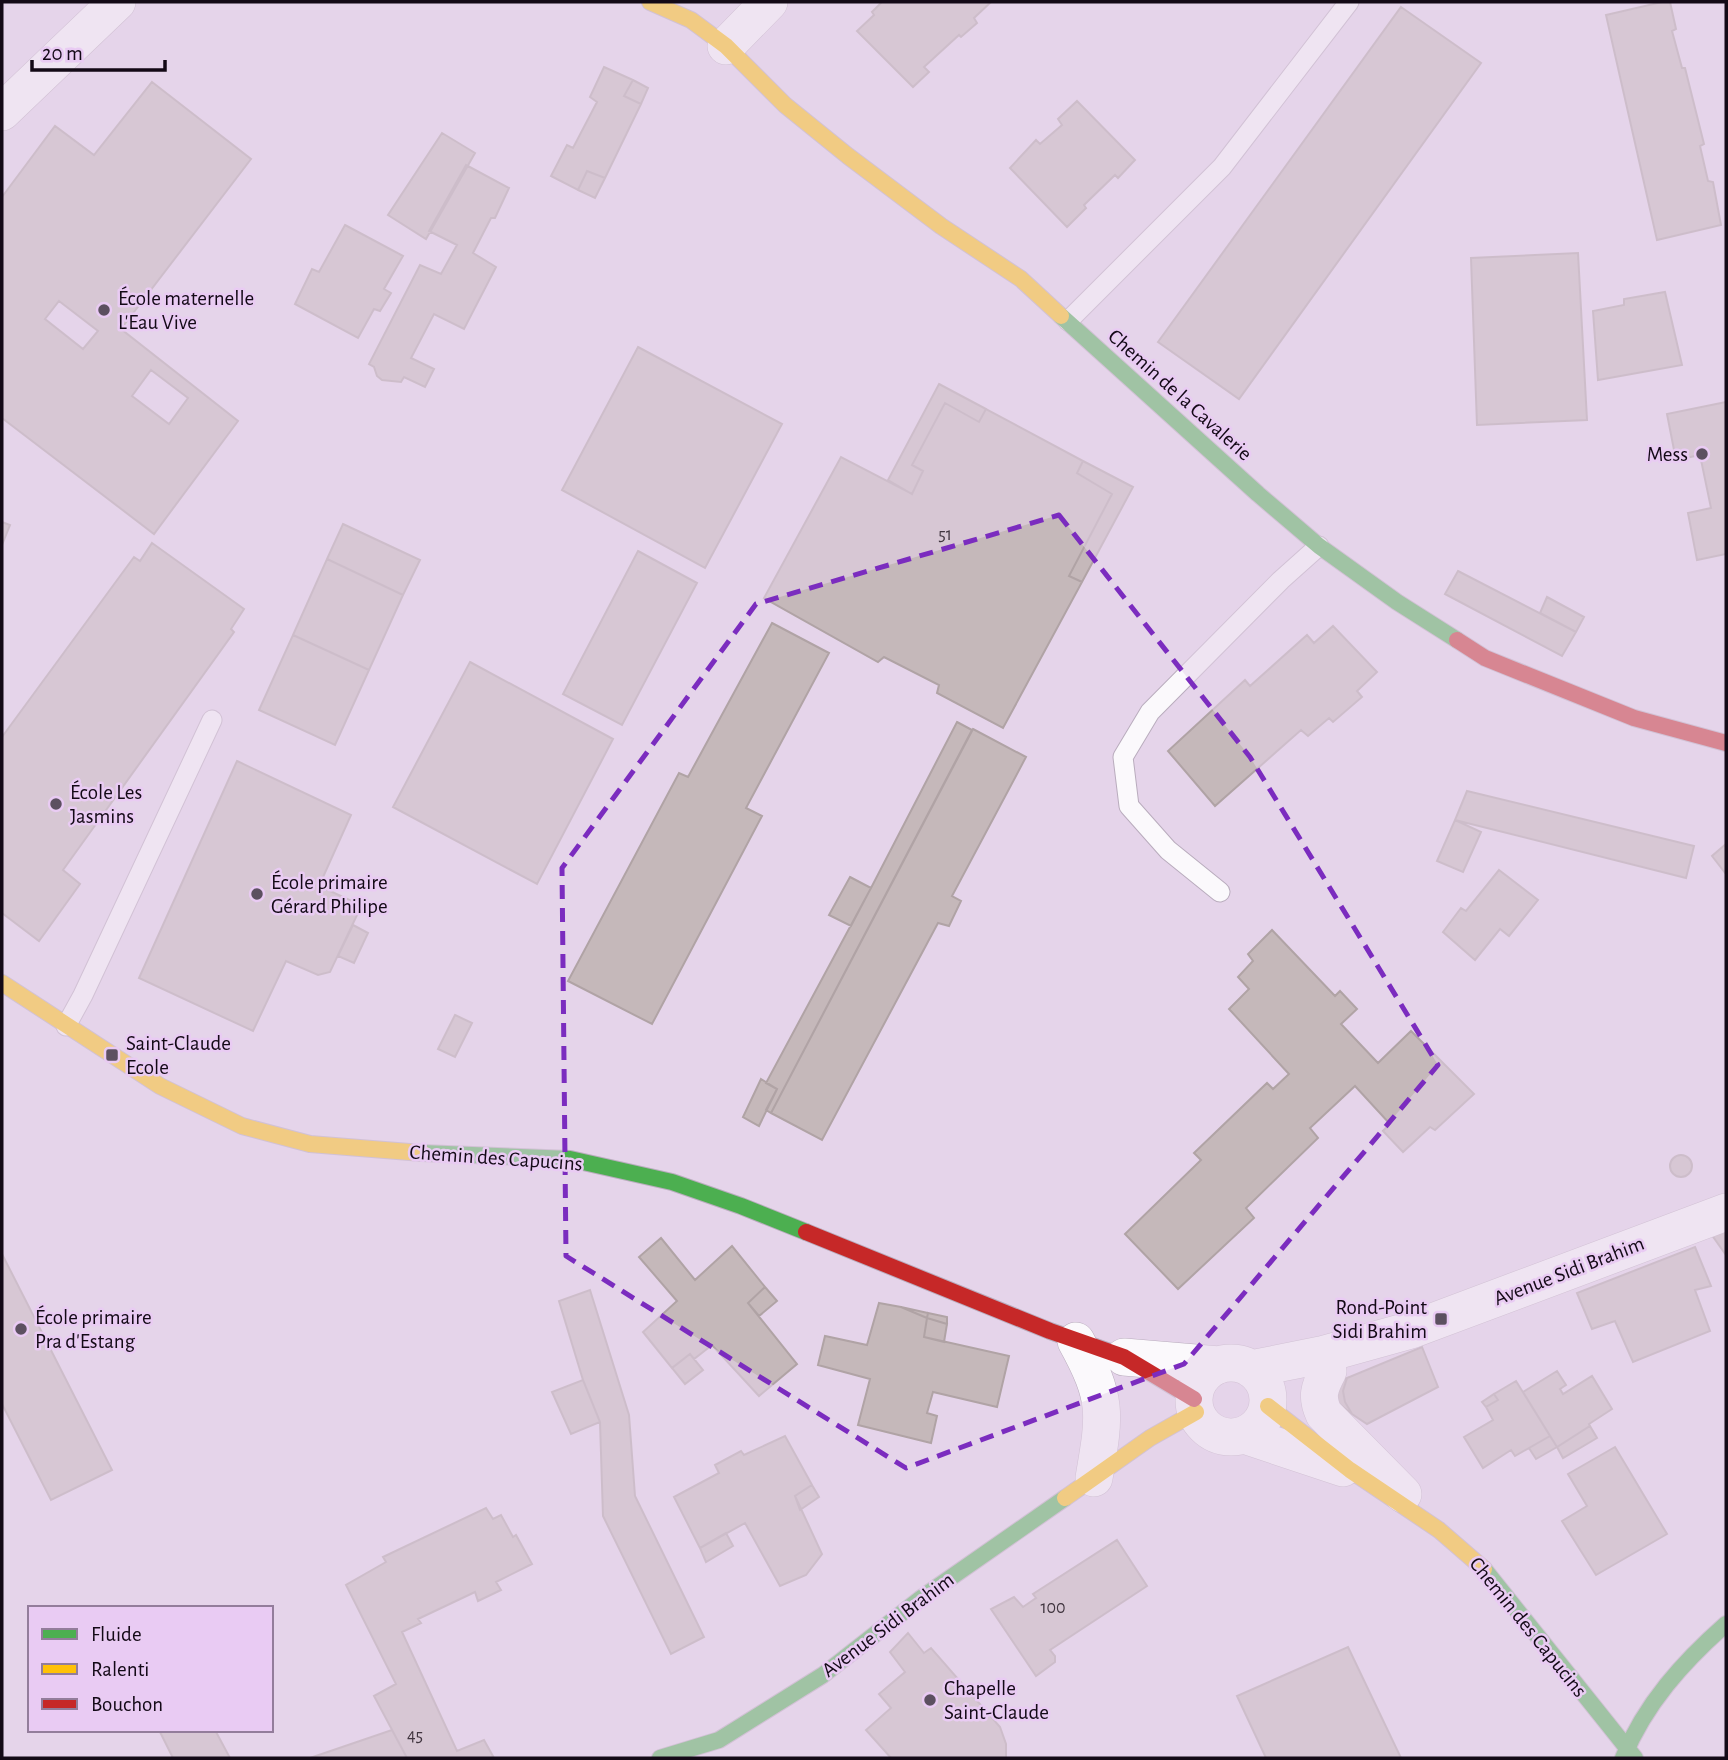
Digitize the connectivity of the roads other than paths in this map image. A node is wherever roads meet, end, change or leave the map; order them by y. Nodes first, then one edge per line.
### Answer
1 (117, 2) edge
2 (650, 2) edge
3 (769, 2) edge
4 (1349, 2) edge
5 (726, 46) junction
6 (2, 112) edge
7 (1068, 321) junction
8 (1319, 546) junction
9 (212, 720) dead end
10 (1726, 743) edge
11 (1220, 892) dead end
12 (2, 983) edge
13 (66, 1026) junction
14 (1726, 1212) edge
15 (1411, 1330) junction
16 (1076, 1340) junction
17 (1124, 1357) junction
18 (1328, 1371) junction
19 (1252, 1384) junction
20 (1212, 1419) junction
21 (1350, 1470) junction
22 (1099, 1474) junction
23 (1438, 1530) junction
24 (1726, 1624) edge
25 (1628, 1755) edge
26 (660, 1758) edge

1 - 6 street
2 - 5 street, Chemin de la Cavalerie
3 - 5 street
4 - 7 lane
5 - 7 street, Chemin de la Cavalerie
7 - 8 street, Chemin de la Cavalerie
8 - 10 street, Chemin de la Cavalerie
8 - 11 lane
9 - 13 lane
12 - 13 street, Chemin des Capucins
13 - 16 street, Chemin des Capucins
14 - 15 street, Avenue Sidi Brahim
15 - 18 street, Avenue Sidi Brahim
15 - 19 street, Avenue Sidi Brahim
16 - 17 street, Chemin des Capucins
16 - 22 street
17 - 19 street, Chemin des Capucins
17 - 20 street, Chemin des Capucins
18 - 19 street, Avenue Sidi Brahim
18 - 23 street
19 - 20 street
19 - 20 street
19 - 21 street, Chemin des Capucins
20 - 21 street, Chemin des Capucins
20 - 22 street, Avenue Sidi Brahim
21 - 23 street, Chemin des Capucins
22 - 26 street, Avenue Sidi Brahim
23 - 25 street, Chemin des Capucins
24 - 25 street

